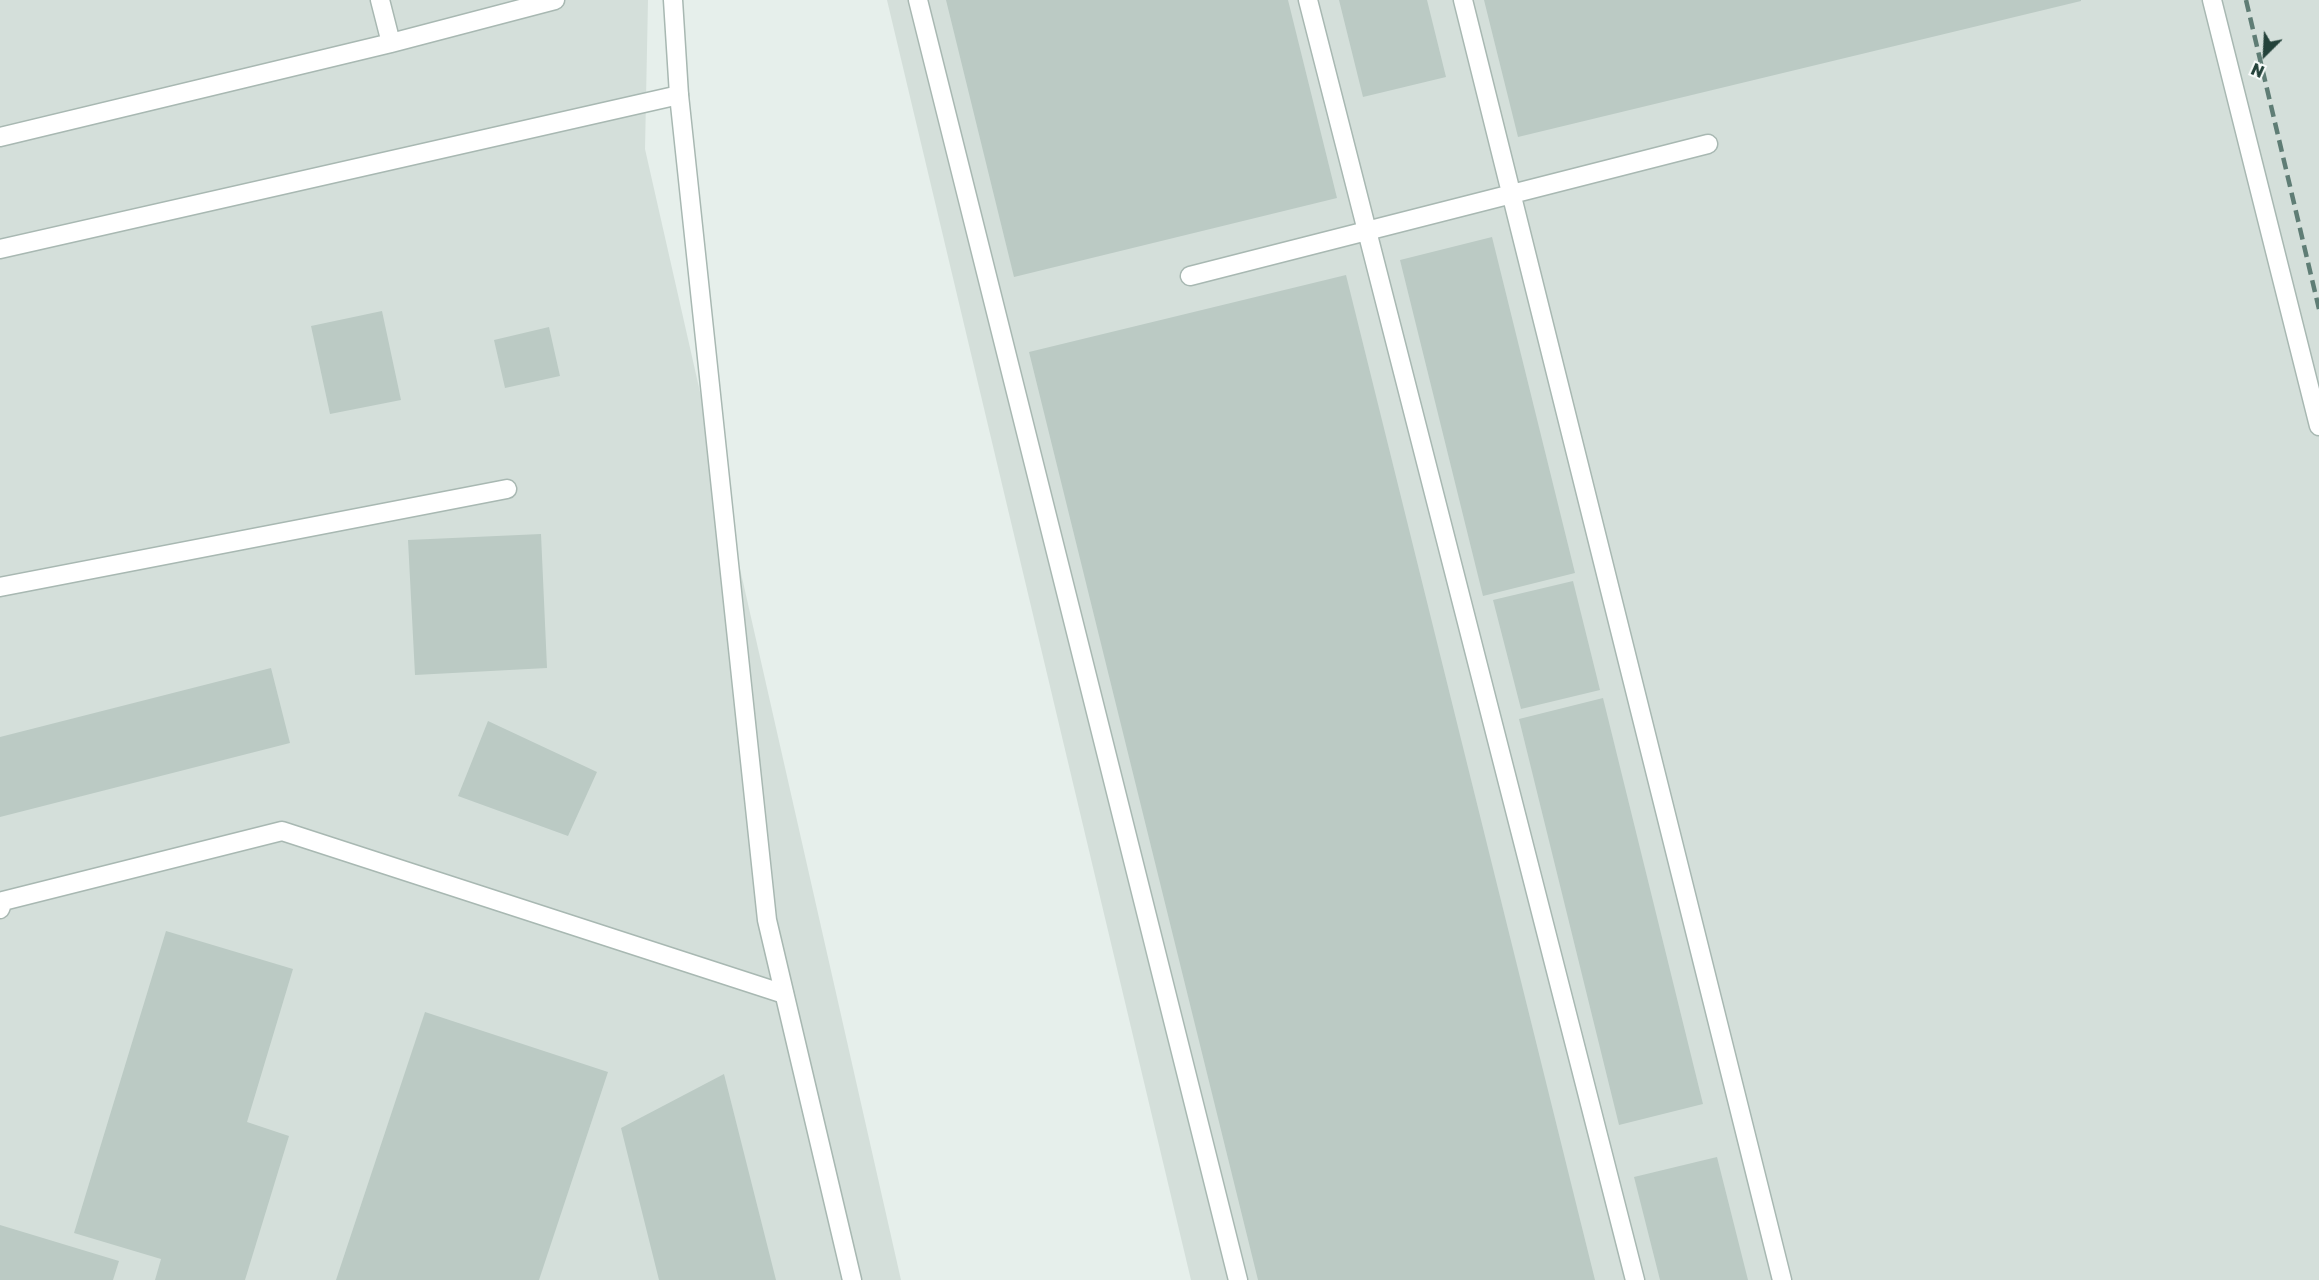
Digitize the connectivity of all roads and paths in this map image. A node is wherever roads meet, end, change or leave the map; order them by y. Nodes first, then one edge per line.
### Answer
1 (380, 0) edge
2 (555, 0) edge
3 (673, 0) edge
4 (918, 0) edge
5 (1308, 0) edge
6 (1463, 0) edge
7 (2212, 0) edge
8 (391, 43) junction
9 (679, 95) junction
10 (0, 137) edge
11 (1708, 144) dead end
12 (1511, 195) junction
13 (1367, 231) junction
14 (0, 249) edge
15 (1190, 276) dead end
16 (2319, 426) edge
17 (507, 489) dead end
18 (0, 587) edge
19 (0, 909) edge
20 (784, 994) junction
21 (852, 1280) edge
22 (1238, 1280) edge
23 (1635, 1280) edge
24 (1782, 1280) edge

1 - 8 street
2 - 8 street
3 - 9 street
4 - 22 street
5 - 13 street
6 - 12 street
7 - 16 street
8 - 10 street
9 - 14 street
9 - 20 street
11 - 12 street
12 - 13 street
12 - 24 street
13 - 15 street
13 - 23 street
17 - 18 street
19 - 20 street
20 - 21 street

